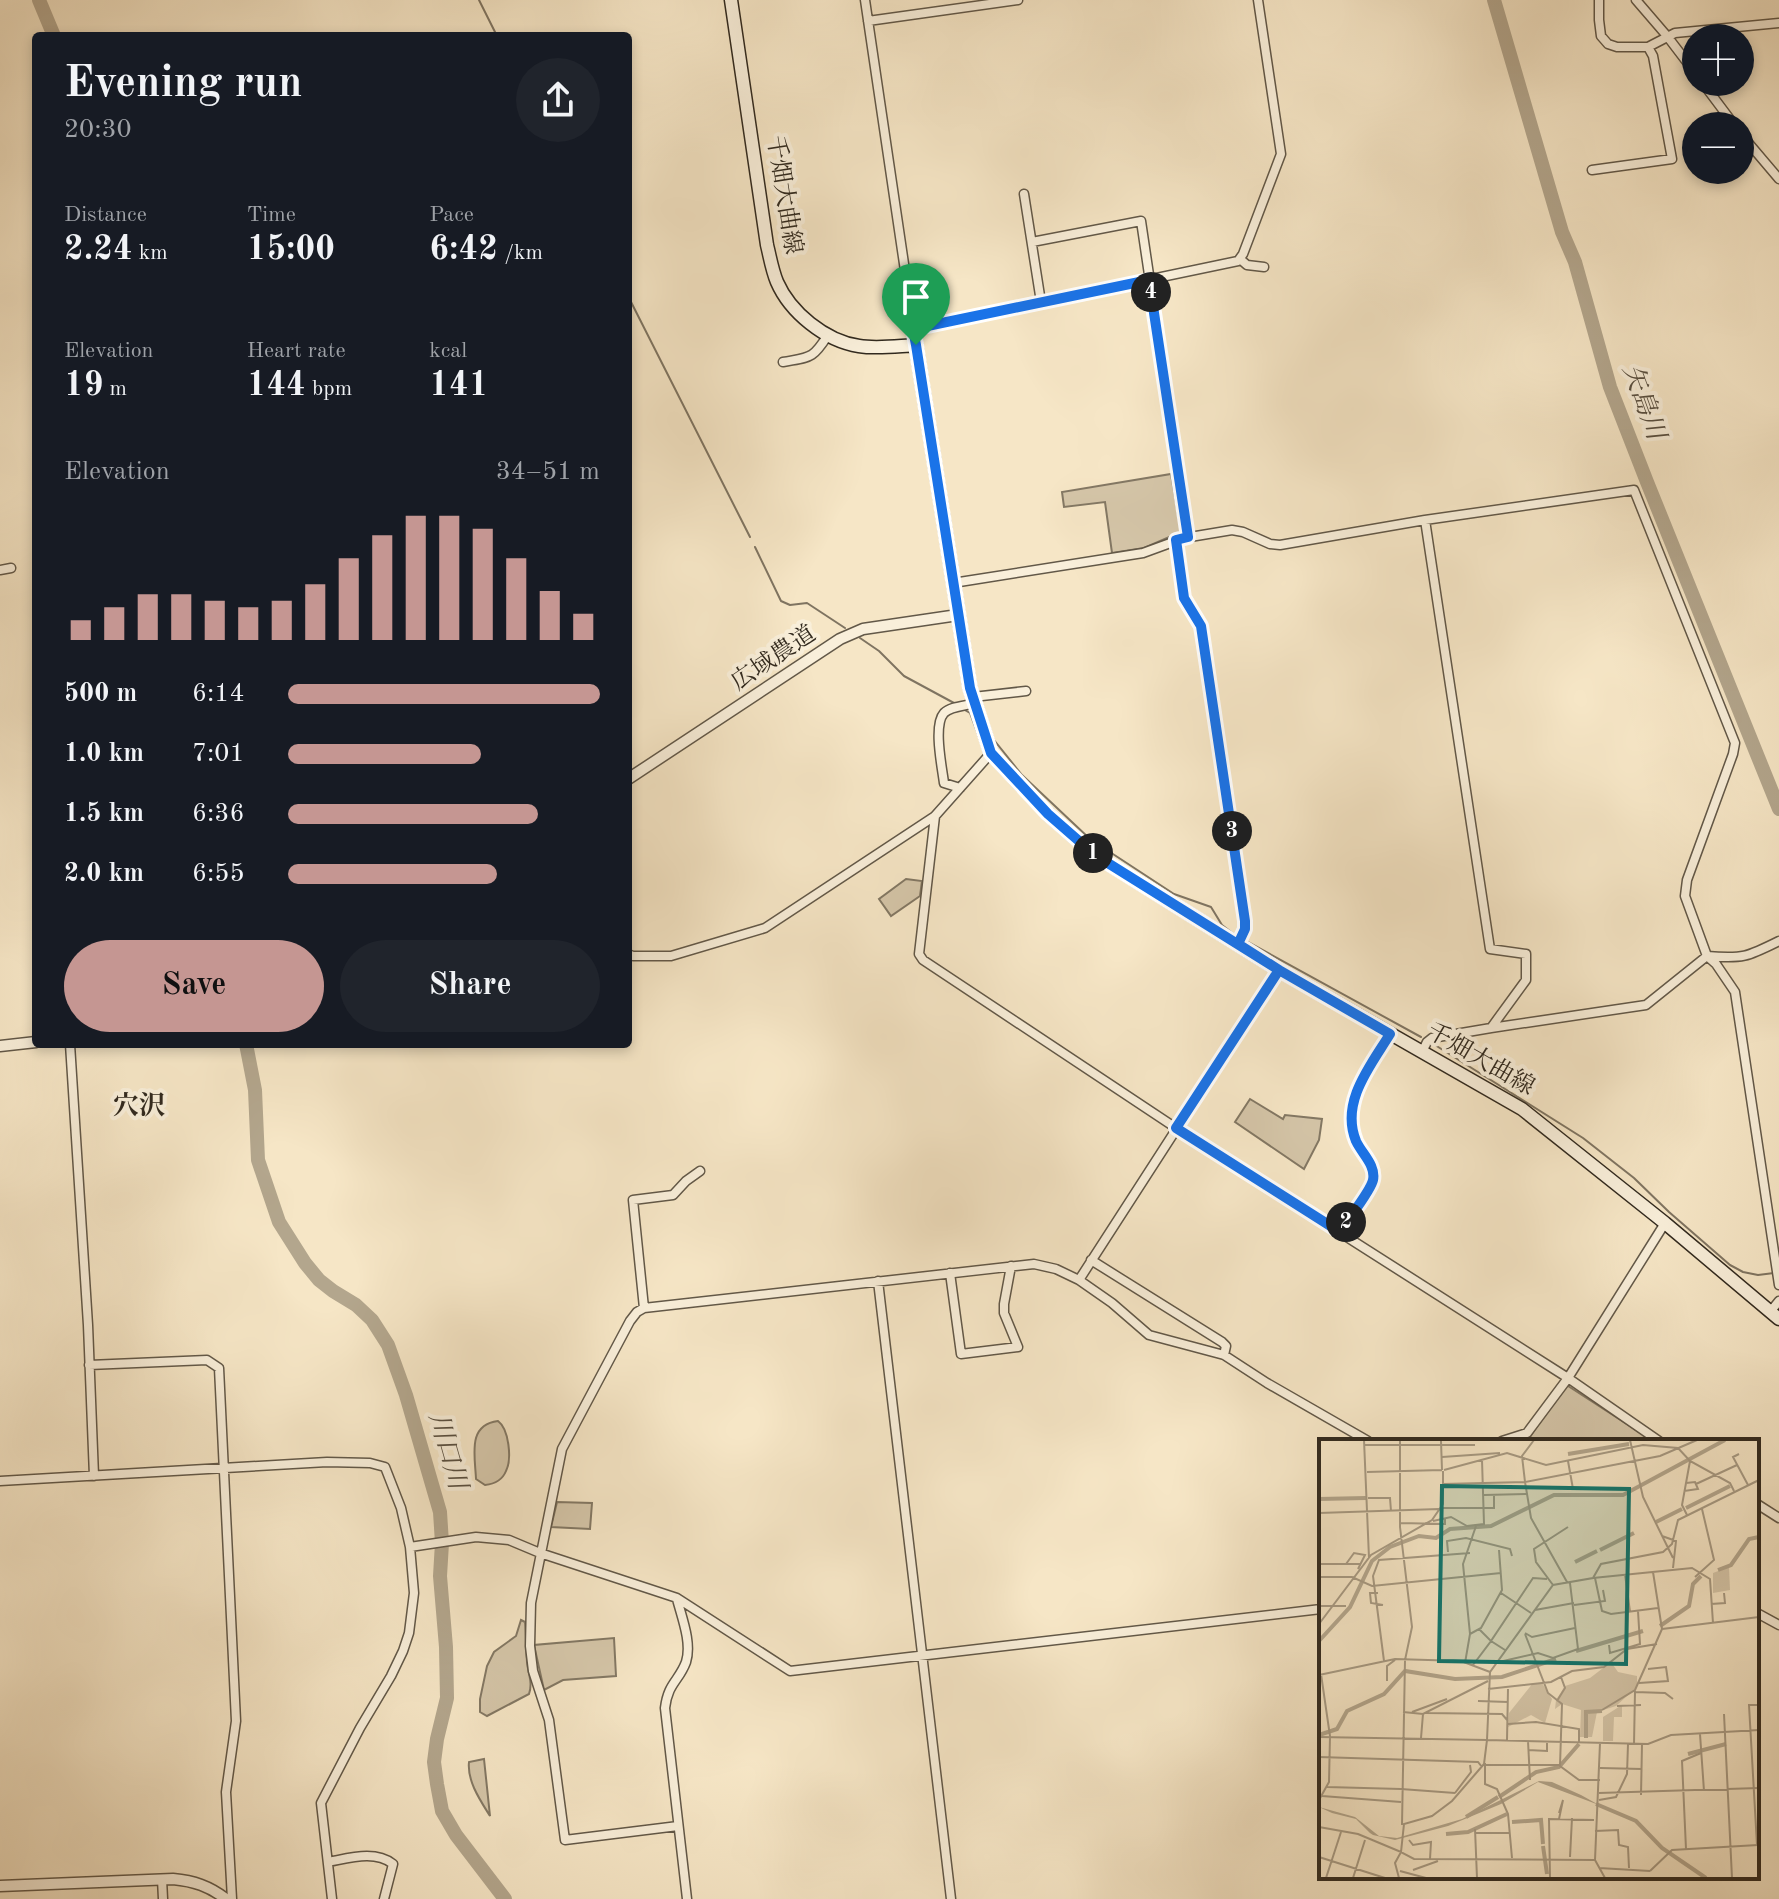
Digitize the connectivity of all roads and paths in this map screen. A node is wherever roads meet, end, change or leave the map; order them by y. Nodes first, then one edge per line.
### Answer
1 (731, 0) edge
2 (865, 0) edge
3 (1018, 0) edge
4 (1258, 0) edge
5 (1599, 0) edge
6 (1636, 0) edge
7 (868, 21) junction
8 (1779, 23) edge
9 (1667, 36) junction
10 (1648, 47) junction
11 (1682, 56) edge
12 (1754, 150) edge
13 (1592, 170) dead end
14 (1779, 179) edge
15 (1024, 194) dead end
16 (1032, 242) junction
17 (1240, 259) junction
18 (1264, 267) dead end
19 (1149, 280) junction
20 (1041, 302) junction
21 (913, 329) junction
22 (828, 335) junction
23 (916, 345) junction
24 (783, 362) dead end
25 (1425, 520) junction
26 (1188, 537) junction
27 (1176, 540) junction
28 (11, 568) dead end
29 (0, 570) edge
30 (953, 583) junction
31 (958, 615) junction
32 (1026, 691) dead end
33 (971, 702) junction
34 (991, 753) junction
35 (632, 776) edge
36 (960, 788) junction
37 (935, 816) junction
38 (1779, 941) edge
39 (1238, 944) junction
40 (632, 956) edge
41 (1707, 956) junction
42 (1279, 970) junction
43 (1491, 1028) junction
44 (1390, 1034) junction
45 (32, 1042) edge
46 (0, 1046) edge
47 (70, 1048) edge
48 (1422, 1052) junction
49 (1176, 1128) junction
50 (700, 1171) dead end
51 (1665, 1223) junction
52 (1340, 1232) junction
53 (1091, 1260) junction
54 (1011, 1266) junction
55 (950, 1273) junction
56 (1079, 1280) junction
57 (878, 1281) junction
58 (1779, 1283) edge
59 (1779, 1301) edge
60 (644, 1308) junction
61 (1774, 1316) edge
62 (1224, 1355) junction
63 (89, 1365) junction
64 (1568, 1378) junction
65 (1365, 1439) edge
66 (1508, 1439) edge
67 (1656, 1439) edge
68 (224, 1469) junction
69 (94, 1476) junction
70 (0, 1481) edge
71 (1759, 1505) edge
72 (1779, 1518) edge
73 (410, 1547) junction
74 (540, 1553) junction
75 (677, 1598) junction
76 (1319, 1609) edge
77 (1759, 1614) edge
78 (1779, 1625) edge
79 (923, 1656) junction
80 (678, 1826) junction
81 (328, 1862) junction
82 (162, 1879) junction
83 (0, 1886) edge
84 (223, 1897) edge
85 (163, 1899) edge
86 (332, 1899) edge
87 (384, 1899) edge
88 (687, 1899) edge
89 (951, 1899) edge

1 - 22 main road, 千畑大曲線
2 - 7 street
3 - 7 street
4 - 17 street
5 - 10 street
6 - 9 street
7 - 21 street
8 - 9 street
9 - 10 street
9 - 11 street
10 - 13 street
12 - 14 street
15 - 16 street
16 - 19 street
16 - 20 street
17 - 18 street
17 - 19 street
19 - 20 street
19 - 26 street
20 - 21 street
21 - 23 street
22 - 23 main road, 千畑大曲線
22 - 24 street
23 - 30 main road, 千畑大曲線
25 - 26 street
25 - 41 street
25 - 43 street
26 - 27 street
27 - 30 street
27 - 39 street
28 - 29 street
30 - 31 main road, 千畑大曲線
31 - 33 main road, 千畑大曲線
31 - 35 street, 広域農道
32 - 33 street
33 - 34 main road, 千畑大曲線
33 - 36 street
34 - 36 street
34 - 39 main road, 千畑大曲線
36 - 37 street
37 - 40 street
37 - 49 street
38 - 41 street
39 - 42 main road, 千畑大曲線
41 - 43 street
41 - 58 street
42 - 44 main road, 千畑大曲線
42 - 49 street
43 - 48 street
44 - 48 main road, 千畑大曲線
44 - 52 street
45 - 46 street
47 - 63 street
48 - 51 main road, 千畑大曲線
49 - 52 street
49 - 53 street
50 - 60 street
51 - 61 main road, 千畑大曲線
51 - 64 street
52 - 64 street
53 - 56 street
53 - 62 street
54 - 55 street
54 - 55 street
54 - 56 street
55 - 57 street
56 - 62 street
57 - 60 street
57 - 79 street
59 - 61 street
60 - 74 street
62 - 65 street
63 - 68 street
63 - 69 street
64 - 66 street
64 - 67 street
68 - 69 street
68 - 73 street
68 - 84 street
69 - 70 street
71 - 72 street
73 - 74 street
73 - 81 street
74 - 75 street
74 - 80 street
75 - 79 street
75 - 80 street
76 - 79 street
77 - 78 street
79 - 89 street
80 - 88 street
81 - 86 street
81 - 87 street
82 - 83 street
82 - 84 street
82 - 85 street

